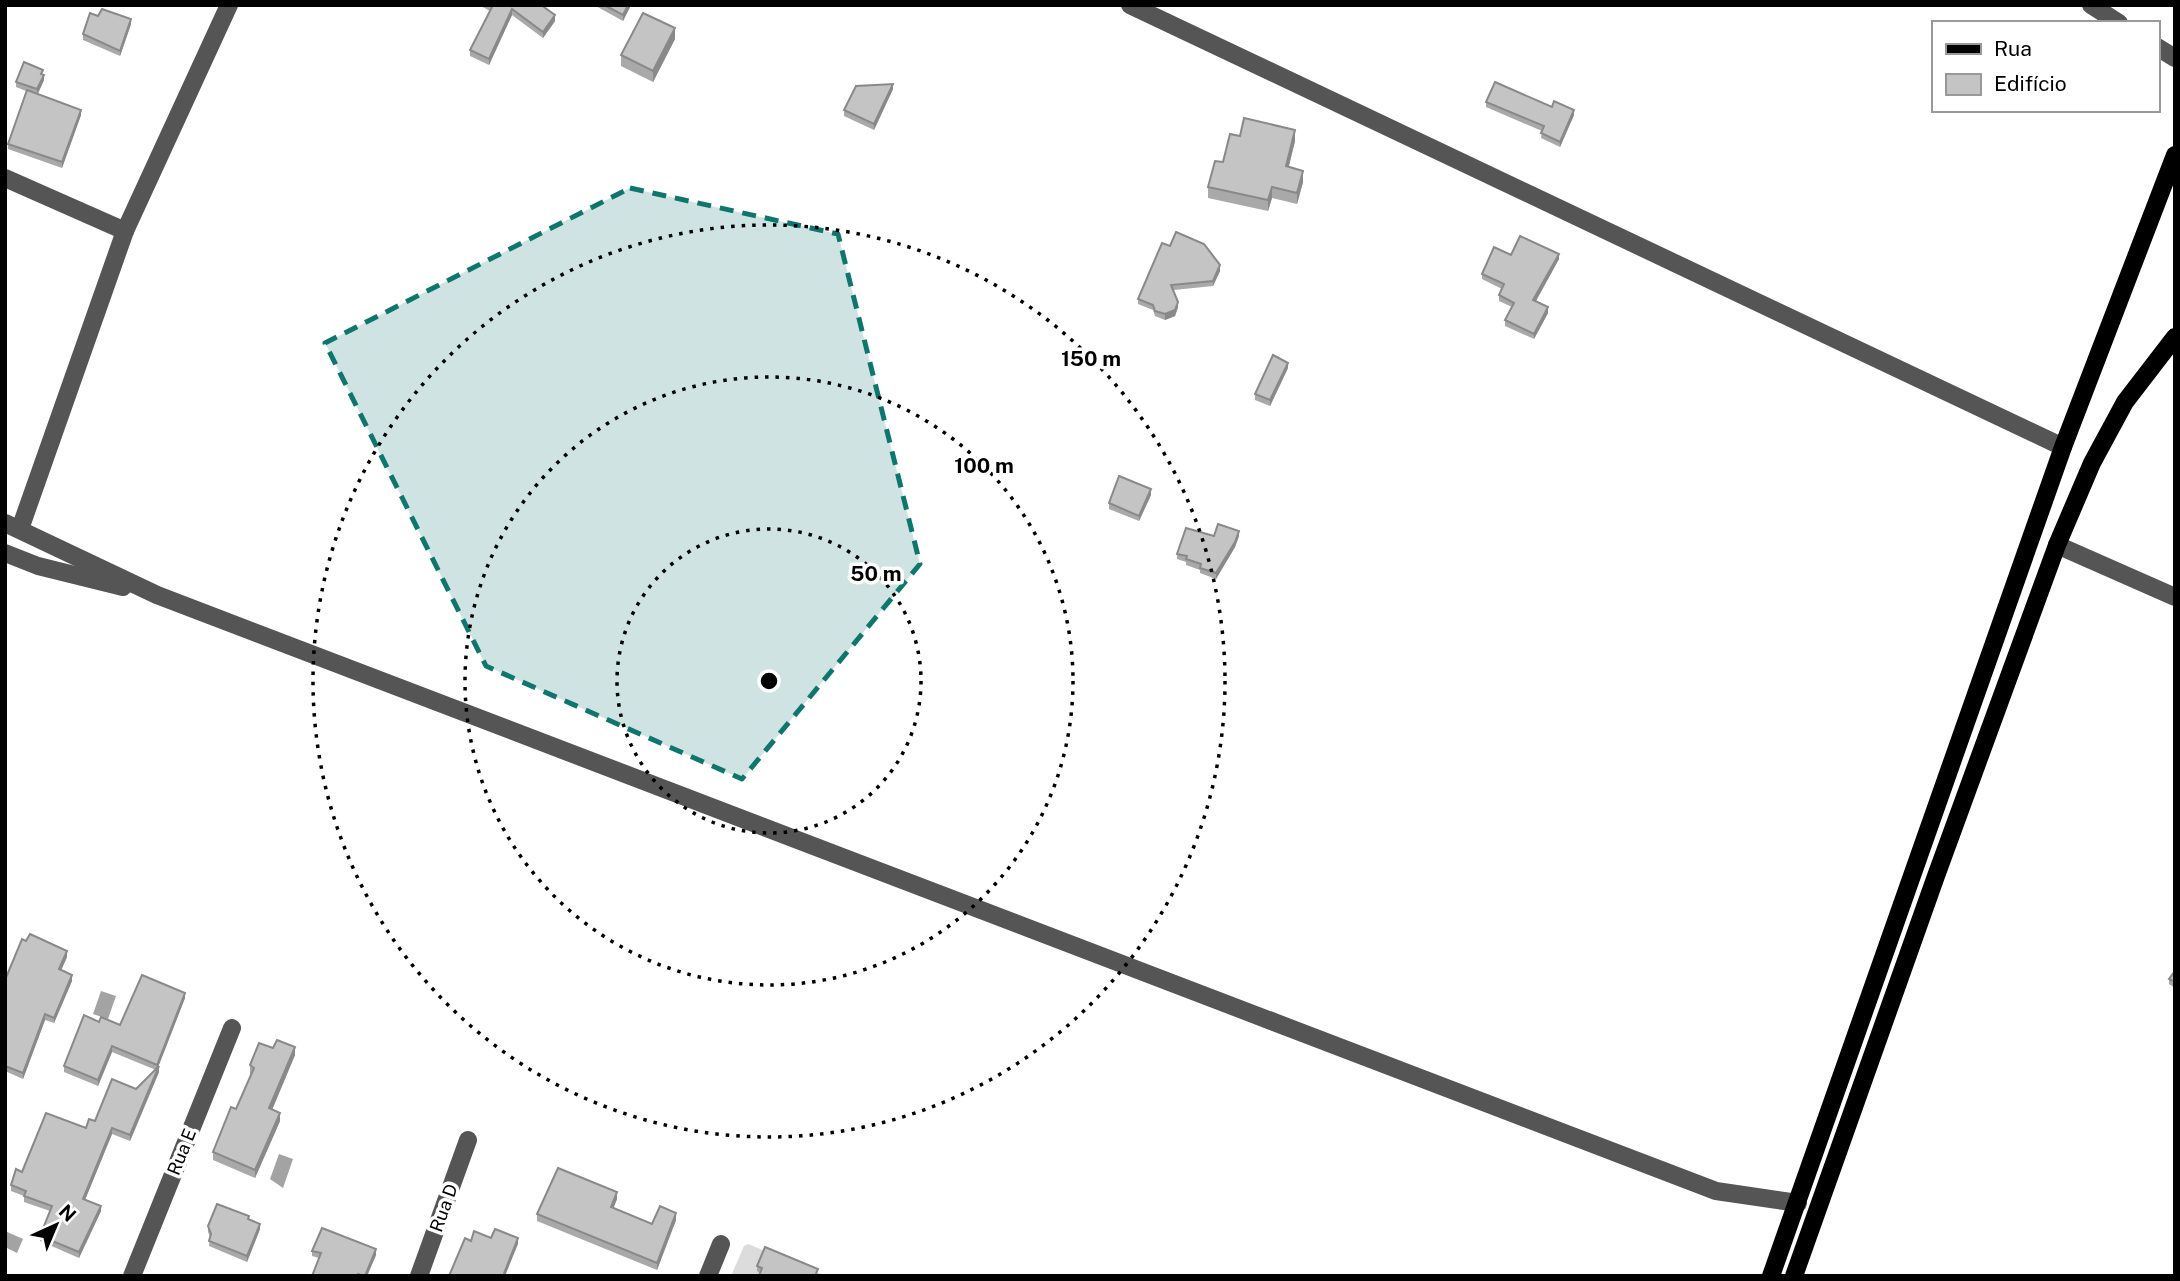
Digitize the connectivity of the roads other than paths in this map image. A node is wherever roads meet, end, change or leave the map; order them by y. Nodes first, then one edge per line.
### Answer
1 (229, 5) edge
2 (1130, 5) edge
3 (2091, 5) edge
4 (2116, 21) edge
5 (2159, 48) edge
6 (2175, 58) edge
7 (2175, 155) edge
8 (5, 178) edge
9 (125, 231) junction
10 (2175, 337) edge
11 (2063, 447) junction
12 (12, 526) edge
13 (2057, 545) junction
14 (5, 553) edge
15 (156, 595) junction
16 (2175, 597) edge
17 (232, 1028) dead end
18 (468, 1140) dead end
19 (1798, 1203) junction
20 (722, 1244) dead end
21 (132, 1276) edge
22 (419, 1276) edge
23 (708, 1276) edge
24 (1771, 1276) edge
25 (1794, 1276) edge

1 - 9 street
2 - 11 street
3 - 4 street
5 - 6 street
7 - 11 main road
8 - 9 street
9 - 12 street
10 - 13 main road
11 - 19 main road
12 - 15 street
13 - 16 street
13 - 25 main road
14 - 15 street
15 - 19 street
17 - 21 street, Rua E
18 - 22 street, Rua D
19 - 24 main road
20 - 23 street

